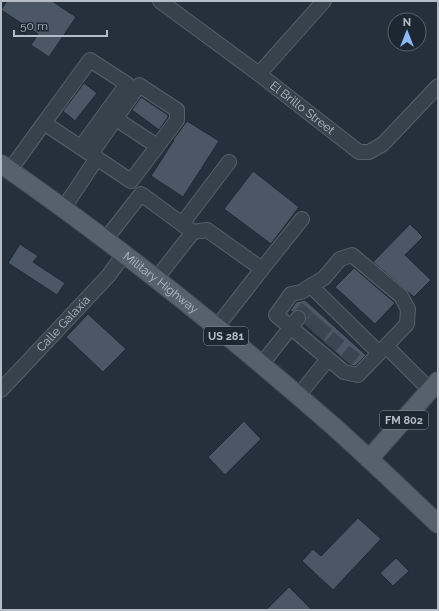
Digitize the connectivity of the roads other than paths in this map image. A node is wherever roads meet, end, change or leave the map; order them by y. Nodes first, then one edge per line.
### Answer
1 (160, 1) edge
2 (324, 1) edge
3 (259, 74) junction
4 (438, 86) edge
5 (116, 119) junction
6 (44, 123) junction
7 (157, 146) junction
8 (90, 153) junction
9 (229, 162) dead end
10 (5, 167) edge
11 (63, 209) junction
12 (302, 219) dead end
13 (188, 228) junction
14 (105, 240) junction
15 (124, 254) junction
16 (262, 269) junction
17 (156, 279) junction
18 (314, 295) junction
19 (216, 328) junction
20 (304, 331) junction
21 (382, 349) junction
22 (327, 353) junction
23 (261, 366) junction
24 (434, 386) edge
25 (1, 390) edge
26 (298, 396) junction
27 (370, 459) junction
28 (438, 524) edge

1 - 3 street, El Brillo Street
2 - 3 street
3 - 4 street, El Brillo Street
5 - 7 street
5 - 7 street
5 - 8 street
6 - 8 street
6 - 8 street
6 - 10 street
7 - 8 street
8 - 11 street
9 - 13 street
10 - 11 main road, Military Highway / US 281
11 - 14 main road, Military Highway / US 281
12 - 16 street
13 - 14 street
13 - 16 street
13 - 17 street
14 - 15 main road, Military Highway / US 281
15 - 17 main road, Military Highway / US 281
15 - 25 street, Calle Galaxia
16 - 19 street
17 - 19 main road, Military Highway / US 281
18 - 20 street
18 - 21 street
18 - 21 street
19 - 23 main road, Military Highway / US 281
20 - 22 street
20 - 23 street
21 - 22 street
21 - 24 street
22 - 26 street
23 - 26 main road, Military Highway / US 281
24 - 27 main road, FM 802
26 - 27 main road, Military Highway / US 281
27 - 28 main road, Military Highway / US 281

